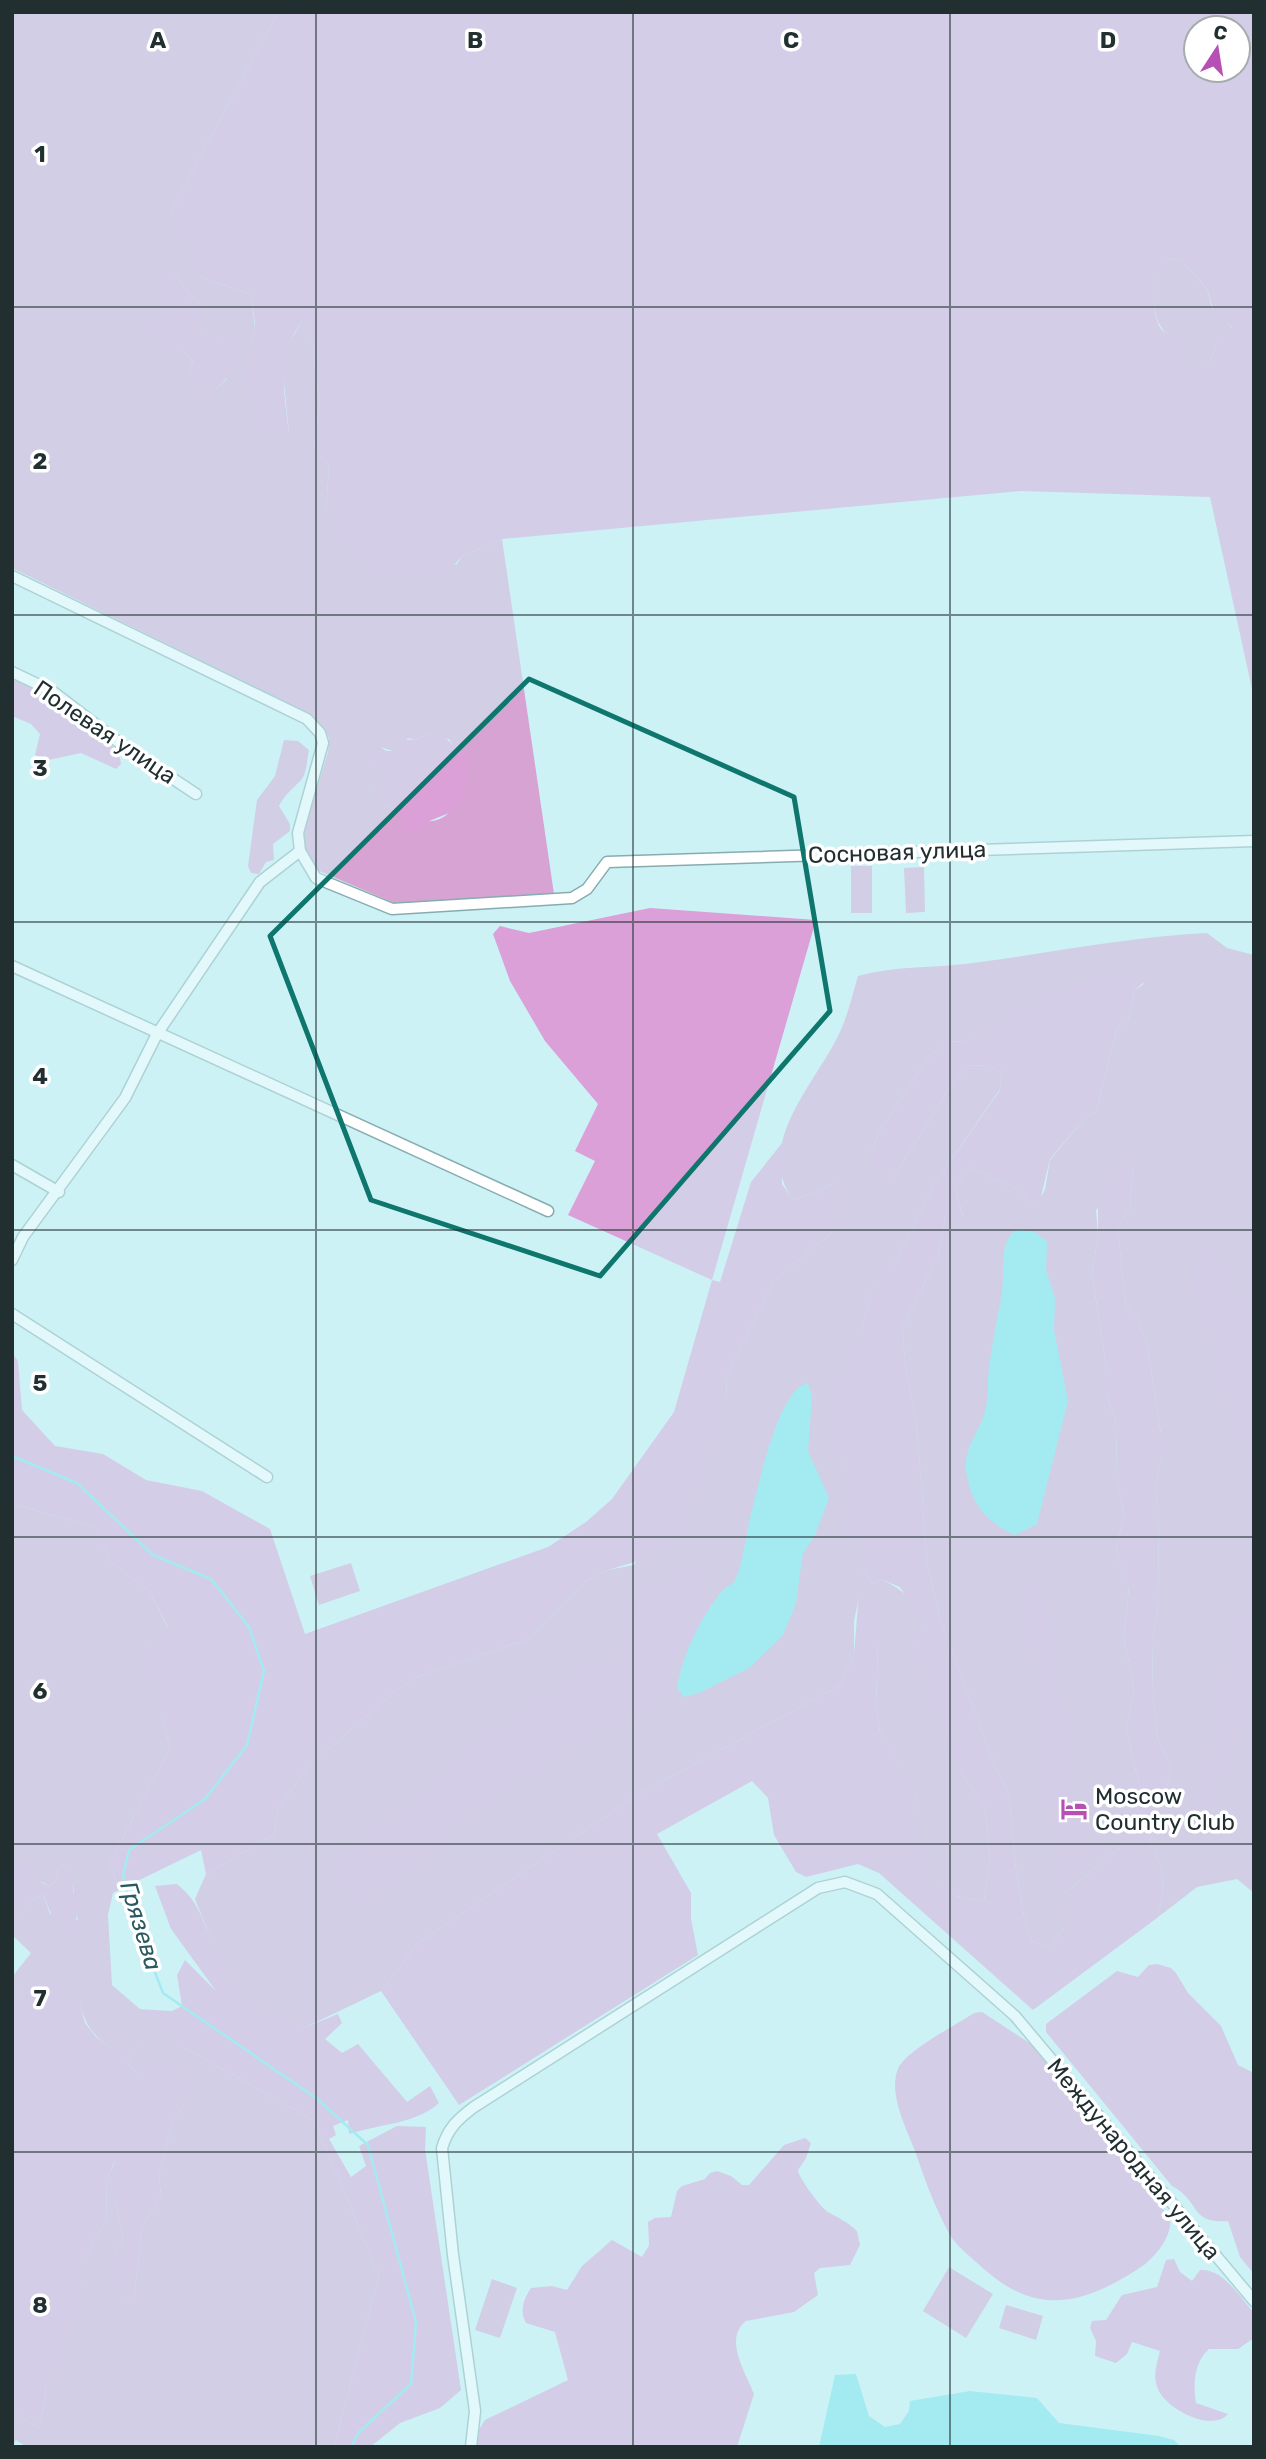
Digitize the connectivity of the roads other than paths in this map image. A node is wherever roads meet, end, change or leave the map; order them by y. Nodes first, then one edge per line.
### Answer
1 (12, 576) edge
2 (12, 672) edge
3 (196, 794) dead end
4 (1254, 841) edge
5 (300, 851) junction
6 (12, 966) edge
7 (157, 1034) junction
8 (12, 1165) edge
9 (59, 1192) junction
10 (548, 1211) dead end
11 (12, 1260) edge
12 (12, 1314) edge
13 (267, 1477) dead end
14 (1254, 2301) edge
15 (471, 2447) edge

1 - 5 street
2 - 3 street, Полевая улица
4 - 5 street, Сосновая улица
5 - 7 street
6 - 7 street
7 - 9 street
7 - 10 street
8 - 9 street
9 - 11 street
12 - 13 street
14 - 15 street, Международная улица

